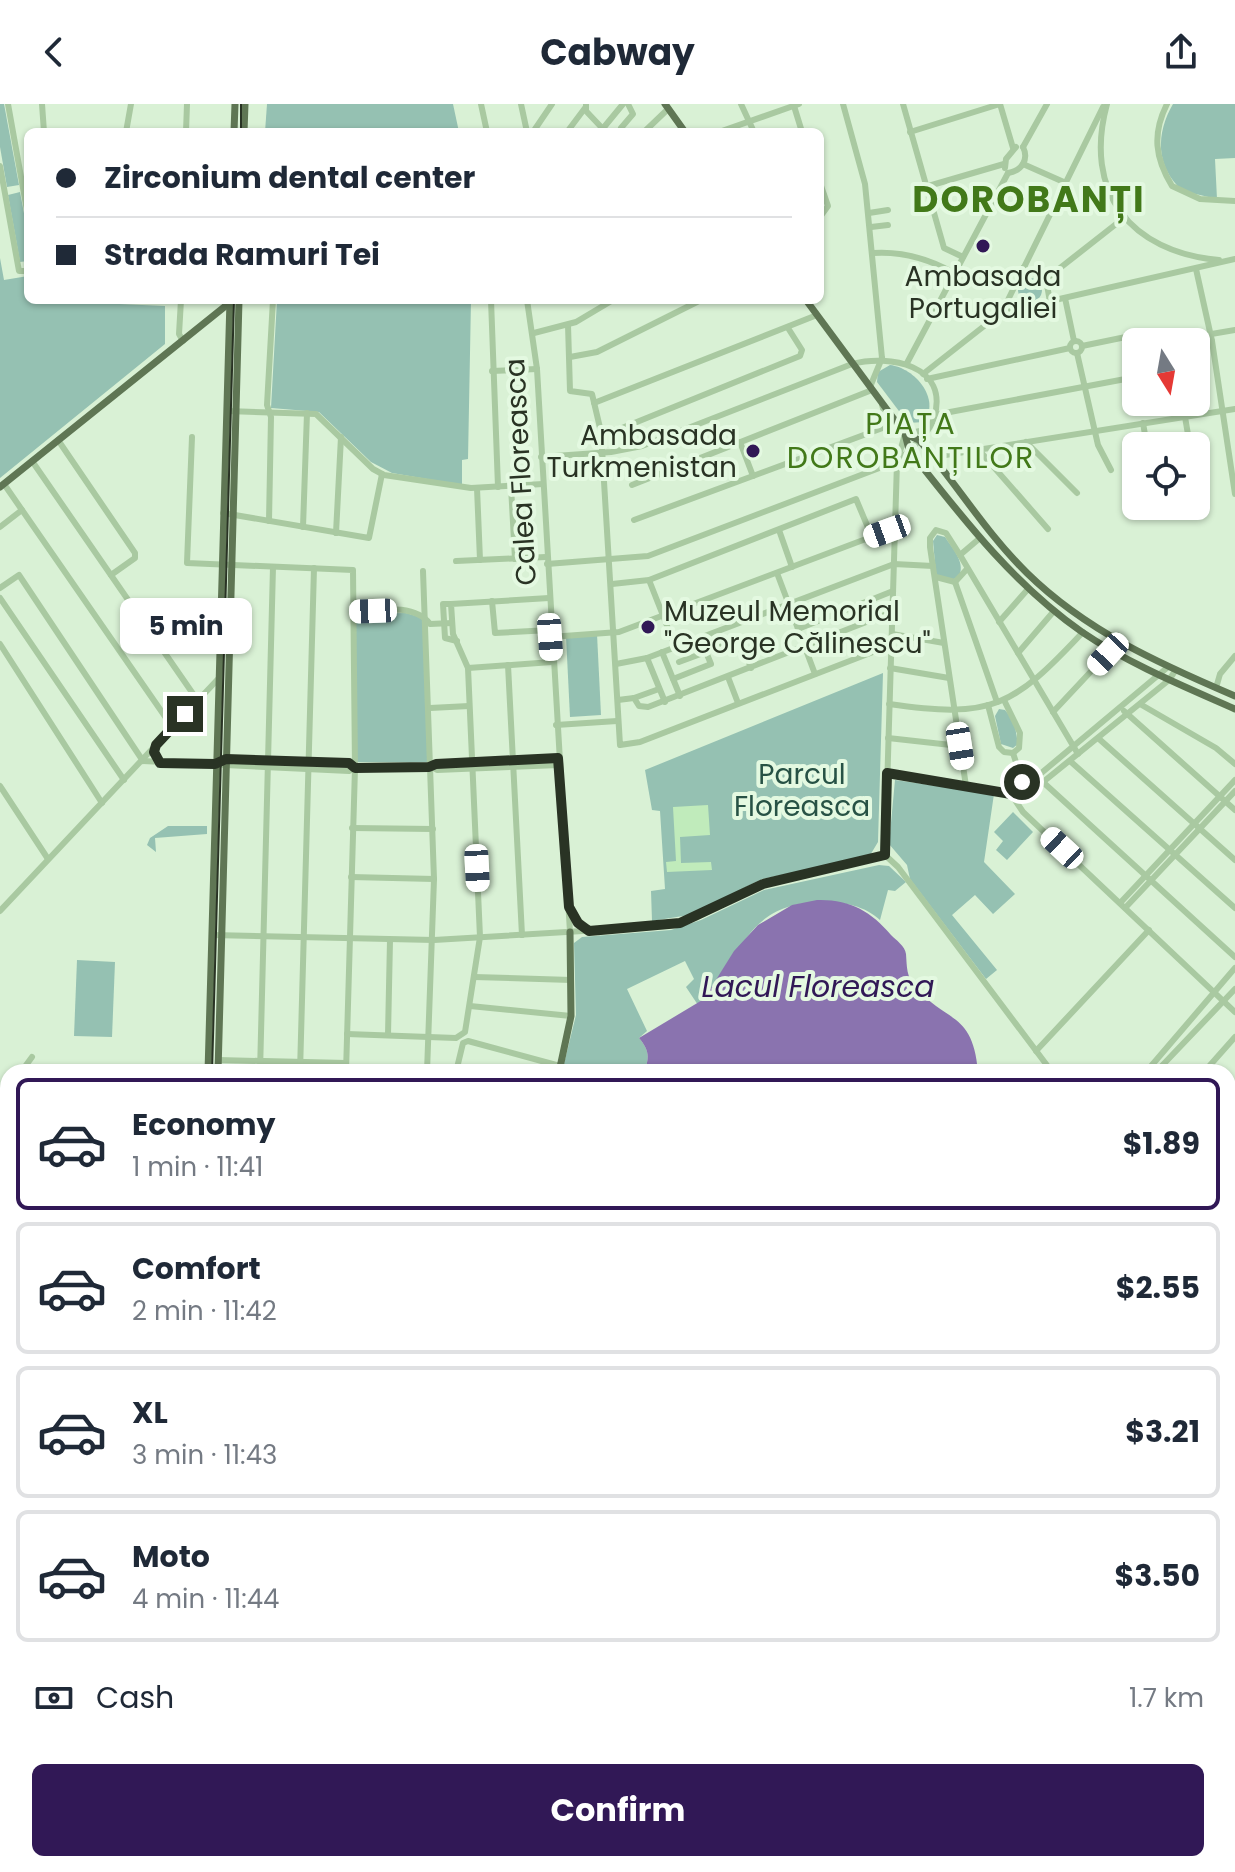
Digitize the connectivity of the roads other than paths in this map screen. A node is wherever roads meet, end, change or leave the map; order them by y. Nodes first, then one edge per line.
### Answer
1 (8, 104) edge
2 (42, 104) edge
3 (131, 104) edge
4 (187, 104) edge
5 (235, 104) edge
6 (245, 104) edge
7 (481, 104) edge
8 (521, 104) edge
9 (552, 104) edge
10 (625, 104) edge
11 (741, 104) edge
12 (843, 104) edge
13 (903, 104) edge
14 (1000, 104) edge
15 (1047, 104) edge
16 (1106, 104) edge
17 (1167, 104) edge
18 (796, 105) edge
19 (585, 106) edge
20 (667, 107) edge
21 (748, 120) junction
22 (44, 128) edge
23 (127, 128) edge
24 (186, 128) edge
25 (234, 128) edge
26 (244, 128) edge
27 (486, 128) edge
28 (529, 128) edge
29 (533, 128) edge
30 (570, 128) edge
31 (600, 128) edge
32 (605, 128) edge
33 (621, 128) dead end
34 (648, 128) edge
35 (682, 128) edge
36 (729, 128) edge
37 (752, 128) edge
38 (801, 128) edge
39 (910, 132) junction
40 (1086, 141) junction
41 (1098, 146) junction
42 (1023, 147) junction
43 (1013, 148) junction
44 (1004, 164) junction
45 (1023, 164) junction
46 (0, 166) edge
47 (1008, 173) junction
48 (1066, 183) junction
49 (925, 187) junction
50 (24, 194) edge
51 (1235, 201) edge
52 (888, 210) dead end
53 (869, 213) junction
54 (1125, 217) junction
55 (888, 225) dead end
56 (871, 227) junction
57 (873, 253) junction
58 (1188, 256) junction
59 (963, 257) junction
60 (1231, 260) edge
61 (1023, 268) junction
62 (1193, 269) junction
63 (24, 271) edge
64 (954, 273) junction
65 (1046, 279) junction
66 (1013, 290) junction
67 (1065, 298) junction
68 (1050, 302) junction
69 (181, 304) edge
70 (229, 304) edge
71 (233, 304) edge
72 (234, 304) edge
73 (273, 304) edge
74 (491, 304) edge
75 (528, 304) edge
76 (606, 304) edge
77 (693, 304) edge
78 (809, 304) edge
79 (1023, 308) junction
80 (230, 311) junction
81 (1002, 312) junction
82 (817, 315) junction
83 (208, 321) junction
84 (568, 325) junction
85 (229, 327) junction
86 (788, 328) junction
87 (1209, 328) edge
88 (1235, 330) edge
89 (534, 333) junction
90 (1210, 333) joint
91 (1219, 333) junction
92 (1122, 338) edge
93 (183, 341) junction
94 (1212, 341) junction
95 (1072, 344) junction
96 (1082, 346) junction
97 (1077, 353) junction
98 (570, 357) junction
99 (882, 358) junction
100 (907, 363) junction
101 (937, 363) junction
102 (852, 364) junction
103 (537, 369) junction
104 (492, 371) junction
105 (944, 375) junction
106 (925, 377) junction
107 (1122, 380) edge
108 (1084, 387) junction
109 (871, 389) junction
110 (594, 403) junction
111 (882, 404) junction
112 (1235, 409) edge
113 (231, 411) junction
114 (1222, 411) junction
115 (270, 412) junction
116 (307, 413) junction
117 (934, 415) junction
118 (1185, 417) junction
119 (1143, 423) junction
120 (928, 428) junction
121 (1094, 431) junction
122 (601, 432) junction
123 (1145, 432) edge
124 (1188, 432) edge
125 (905, 434) junction
126 (341, 436) junction
127 (192, 437) dead end
128 (58, 440) junction
129 (919, 440) junction
130 (1026, 441) junction
131 (740, 442) junction
132 (978, 449) junction
133 (909, 450) junction
134 (603, 453) junction
135 (541, 457) junction
136 (933, 457) junction
137 (916, 458) junction
138 (32, 461) junction
139 (897, 462) junction
140 (1111, 470) dead end
141 (382, 474) junction
142 (753, 476) junction
143 (543, 484) junction
144 (2, 485) edge
145 (632, 485) dead end
146 (511, 486) junction
147 (498, 487) junction
148 (477, 488) junction
149 (1077, 493) dead end
150 (1235, 494) edge
151 (22, 510) junction
152 (223, 513) junction
153 (232, 515) junction
154 (634, 520) dead end
155 (269, 521) junction
156 (0, 527) edge
157 (303, 527) junction
158 (895, 528) junction
159 (1048, 529) dead end
160 (779, 530) junction
161 (336, 533) junction
162 (872, 537) junction
163 (980, 538) junction
164 (960, 555) junction
165 (515, 559) junction
166 (480, 560) junction
167 (547, 560) junction
168 (456, 561) dead end
169 (610, 561) junction
170 (222, 564) junction
171 (894, 564) junction
172 (231, 565) junction
173 (933, 566) junction
174 (273, 567) junction
175 (792, 567) junction
176 (314, 568) junction
177 (967, 569) junction
178 (423, 571) dead end
179 (777, 573) junction
180 (111, 575) junction
181 (936, 577) junction
182 (649, 580) junction
183 (955, 582) junction
184 (612, 584) junction
185 (0, 588) edge
186 (1028, 589) junction
187 (893, 591) junction
188 (0, 598) edge
189 (549, 598) junction
190 (492, 601) junction
191 (788, 603) junction
192 (354, 611) junction
193 (1054, 611) junction
194 (892, 612) junction
195 (663, 615) junction
196 (425, 617) junction
197 (999, 622) junction
198 (448, 623) junction
199 (798, 629) junction
200 (615, 632) junction
201 (1083, 632) junction
202 (550, 634) junction
203 (892, 634) junction
204 (944, 643) junction
205 (0, 644) edge
206 (891, 645) junction
207 (675, 646) junction
208 (804, 646) junction
209 (1111, 650) junction
210 (662, 652) junction
211 (706, 652) junction
212 (1018, 653) junction
213 (1235, 656) edge
214 (647, 658) junction
215 (552, 662) junction
216 (679, 662) dead end
217 (616, 664) junction
218 (508, 665) junction
219 (468, 668) junction
220 (751, 668) junction
221 (890, 668) junction
222 (1171, 669) junction
223 (815, 674) junction
224 (728, 677) junction
225 (219, 678) junction
226 (949, 678) junction
227 (1165, 678) junction
228 (673, 679) junction
229 (1035, 682) junction
230 (1216, 688) junction
231 (659, 689) junction
232 (218, 692) junction
233 (205, 693) junction
234 (680, 696) junction
235 (1235, 696) edge
236 (634, 698) junction
237 (618, 700) junction
238 (198, 701) junction
239 (1001, 701) junction
240 (665, 702) junction
241 (738, 703) junction
242 (889, 704) junction
243 (1140, 704) junction
244 (988, 705) junction
245 (469, 706) junction
246 (430, 708) junction
247 (1235, 709) edge
248 (1124, 711) junction
249 (954, 712) junction
250 (1053, 712) junction
251 (617, 721) junction
252 (556, 725) junction
253 (173, 728) junction
254 (888, 738) junction
255 (1098, 738) junction
256 (156, 745) junction
257 (960, 746) junction
258 (1073, 747) junction
259 (1013, 753) junction
260 (1078, 754) junction
261 (269, 760) junction
262 (143, 761) junction
263 (1070, 761) junction
264 (558, 762) junction
265 (160, 763) junction
266 (226, 763) junction
267 (215, 764) junction
268 (514, 764) junction
269 (1235, 764) edge
270 (473, 765) junction
271 (309, 766) junction
272 (432, 767) junction
273 (355, 768) junction
274 (268, 769) junction
275 (887, 773) junction
276 (124, 780) junction
277 (1235, 780) edge
278 (1044, 783) junction
279 (0, 786) edge
280 (966, 786) junction
281 (1024, 787) junction
282 (1235, 791) edge
283 (1011, 794) junction
284 (1222, 799) junction
285 (102, 803) junction
286 (1235, 810) edge
287 (1197, 826) junction
288 (352, 828) junction
289 (433, 829) junction
290 (1173, 852) junction
291 (885, 855) junction
292 (48, 859) junction
293 (1235, 860) edge
294 (351, 877) junction
295 (1148, 878) junction
296 (434, 879) junction
297 (1123, 904) junction
298 (569, 907) junction
299 (1235, 908) edge
300 (0, 911) edge
301 (1149, 930) junction
302 (589, 931) junction
303 (570, 932) junction
304 (212, 935) junction
305 (522, 935) junction
306 (221, 936) junction
307 (263, 937) junction
308 (480, 937) junction
309 (303, 938) junction
310 (349, 939) junction
311 (390, 940) junction
312 (434, 940) junction
313 (1235, 957) edge
314 (1235, 968) edge
315 (474, 977) junction
316 (571, 980) junction
317 (1235, 989) edge
318 (1215, 993) junction
319 (1224, 1001) junction
320 (470, 1006) junction
321 (1235, 1012) edge
322 (571, 1016) junction
323 (347, 1034) junction
324 (388, 1035) junction
325 (429, 1037) junction
326 (1235, 1037) edge
327 (1036, 1051) junction
328 (32, 1057) dead end
329 (218, 1060) junction
330 (260, 1061) junction
331 (300, 1062) junction
332 (346, 1063) joint
333 (27, 1064) edge
334 (208, 1064) edge
335 (218, 1064) edge
336 (427, 1064) edge
337 (460, 1064) edge
338 (544, 1064) edge
339 (561, 1064) edge
340 (1046, 1064) edge
341 (1153, 1064) edge
342 (1164, 1064) edge
343 (1211, 1064) edge

1 - 50 street
2 - 22 street
3 - 23 street
4 - 24 street
5 - 25 main road
6 - 26 main road
7 - 27 street
8 - 28 street
9 - 29 street
10 - 32 street
10 - 33 street
11 - 21 street
12 - 53 street
13 - 39 street
14 - 39 street
14 - 43 street
15 - 42 street
16 - 40 street
16 - 41 street
17 - 51 street
18 - 21 street
18 - 38 street
19 - 30 street
19 - 31 street
20 - 34 street
20 - 35 main road
21 - 36 street
21 - 37 street
39 - 49 street
40 - 41 street
40 - 48 street
41 - 54 street
42 - 43 street
42 - 45 street
43 - 44 street
44 - 47 street
44 - 49 street
45 - 47 street
45 - 48 street
46 - 63 street
47 - 59 street
48 - 61 street
49 - 59 street
52 - 53 street
53 - 56 street
54 - 58 street
54 - 65 street
55 - 56 street
56 - 57 street
57 - 64 street
57 - 99 street
58 - 60 street
58 - 62 street
59 - 64 street
60 - 62 street
61 - 65 street
61 - 66 street
62 - 67 street
62 - 87 street
64 - 100 street
65 - 68 street
66 - 79 street
66 - 81 street
67 - 68 street
67 - 95 street
68 - 79 street
69 - 93 street
70 - 83 main road
71 - 80 main road
72 - 113 main road
73 - 115 street
74 - 104 street
75 - 89 street, Calea Floreasca
76 - 84 street
77 - 98 street
78 - 82 main road
79 - 81 street
80 - 83 main road
80 - 85 main road
81 - 101 street
82 - 86 street
82 - 102 main road
83 - 85 main road
83 - 93 main road
84 - 89 street
84 - 98 street
85 - 113 main road
86 - 110 street
86 - 122 street
88 - 91 street
89 - 103 street, Calea Floreasca
90 - 91 street
90 - 94 street
91 - 94 street
92 - 96 street
93 - 128 main road
94 - 114 street
95 - 96 street
95 - 97 street
95 - 105 street
96 - 97 street
97 - 108 street
98 - 110 street
99 - 100 street
99 - 102 street
99 - 109 street
100 - 106 street
101 - 105 street
101 - 106 street
102 - 109 main road
102 - 134 street
103 - 104 street
103 - 135 street, Calea Floreasca
104 - 147 street
105 - 106 street
106 - 117 street
107 - 108 street
108 - 117 street
108 - 121 street
109 - 111 main road
109 - 131 street
110 - 122 street
111 - 125 main road
111 - 142 street
112 - 114 street
113 - 115 street
113 - 152 main road
113 - 153 main road
114 - 118 street
114 - 150 street
115 - 116 street
115 - 155 street
116 - 126 street
116 - 157 street
117 - 120 street
118 - 119 street
118 - 124 street
119 - 121 street
119 - 123 street
120 - 125 street
120 - 129 street
121 - 130 street
121 - 140 street
122 - 134 street
125 - 129 main road
125 - 133 main road
125 - 139 street
126 - 141 street
126 - 161 street
127 - 170 street
128 - 138 main road
128 - 180 street
129 - 133 street
129 - 136 main road
130 - 132 street
130 - 149 street
131 - 142 street
131 - 145 street
132 - 136 street
132 - 159 street
133 - 137 main road
133 - 139 street
134 - 135 street
134 - 169 street
135 - 143 street, Calea Floreasca
136 - 222 main road
137 - 139 street
137 - 163 main road
138 - 144 main road
138 - 180 street
139 - 158 street
139 - 169 street
141 - 148 street
141 - 161 street
142 - 154 street
143 - 146 street
143 - 167 street, Calea Floreasca
144 - 151 street
146 - 147 street
146 - 165 street
147 - 148 street
148 - 166 street
151 - 156 street
151 - 253 street
152 - 153 street
152 - 170 main road
153 - 155 street
153 - 172 main road
155 - 157 street
157 - 161 street
158 - 162 street
158 - 171 street
160 - 162 street
160 - 175 street
160 - 182 street
162 - 175 street
163 - 164 street
163 - 186 main road
164 - 173 street
164 - 177 street
165 - 166 street
165 - 167 street
166 - 168 street
167 - 169 street
167 - 189 street, Calea Floreasca
169 - 184 street
170 - 172 street
170 - 225 main road
171 - 173 street
171 - 187 street
171 - 191 street
172 - 174 street
172 - 266 main road
173 - 181 street
174 - 176 street
174 - 261 street
175 - 179 street
176 - 192 street
176 - 271 street
177 - 183 street
177 - 197 street
178 - 196 street
179 - 191 street
179 - 195 street
180 - 238 street
181 - 183 street
181 - 204 street
182 - 184 street
182 - 195 street
183 - 239 street
184 - 200 street
185 - 262 street
186 - 193 main road
186 - 197 street
187 - 194 street
187 - 199 street
188 - 276 street
189 - 190 street
189 - 202 street, Calea Floreasca
190 - 198 street
190 - 202 street
191 - 199 street
191 - 207 street
192 - 196 street
192 - 273 street
193 - 201 main road
193 - 212 street
194 - 203 street
194 - 208 street
195 - 200 street
195 - 207 street
196 - 198 street
196 - 246 street
197 - 212 street
198 - 219 street
199 - 208 street
200 - 202 street
200 - 217 street
201 - 209 main road
201 - 229 street
202 - 215 street, Calea Floreasca
203 - 204 street
203 - 206 street
204 - 226 street
205 - 285 street
206 - 221 street
206 - 223 street
207 - 210 street
208 - 220 street
208 - 223 street
209 - 227 main road
209 - 250 street
210 - 214 street
210 - 228 street
211 - 216 street
211 - 220 street
211 - 228 street
212 - 229 street
213 - 230 street
214 - 217 street
214 - 231 street
215 - 218 street
215 - 252 street, Calea Floreasca
217 - 237 street
218 - 219 street
218 - 268 street
219 - 245 street
220 - 224 street
221 - 226 street
221 - 242 street
222 - 227 street
222 - 230 main road
223 - 241 street
224 - 234 street
224 - 241 street
225 - 232 main road
225 - 233 street
226 - 249 street
227 - 243 street
227 - 247 main road
227 - 248 street
228 - 234 street
229 - 239 street
229 - 250 street
230 - 235 main road
231 - 236 street
231 - 240 street
232 - 233 street
232 - 267 main road
233 - 238 street
234 - 240 street
236 - 237 street
236 - 240 street
237 - 251 street
238 - 253 street
239 - 244 street
239 - 259 street
241 - 251 street
242 - 249 street
242 - 254 street
243 - 248 street
243 - 269 street
244 - 249 street
244 - 259 street
245 - 246 street
245 - 270 street
246 - 272 street
248 - 255 street
248 - 258 street
248 - 284 street
249 - 257 street
250 - 258 street
251 - 252 street
252 - 264 street, Calea Floreasca
253 - 256 street
254 - 257 street
254 - 275 street
255 - 260 street
255 - 287 street
256 - 262 street
256 - 265 street
257 - 280 street
258 - 260 street
258 - 281 street
259 - 281 street
260 - 263 street
261 - 266 street
261 - 271 street
261 - 274 street
262 - 265 street
262 - 276 street
263 - 278 street
263 - 290 street
264 - 268 street
264 - 298 street, Calea Floreasca
265 - 267 street
266 - 267 street
266 - 274 street
266 - 306 main road
267 - 304 main road
268 - 270 street
268 - 305 street
270 - 272 street
270 - 308 street
271 - 273 street
271 - 274 street
271 - 309 street
272 - 273 street
272 - 289 street
273 - 288 street
274 - 307 street
275 - 280 street
275 - 291 street
276 - 285 street
277 - 284 street
278 - 283 street
278 - 295 street
279 - 292 street
280 - 283 street
281 - 283 street
282 - 284 street
283 - 297 street
284 - 286 street
284 - 287 street
285 - 292 street
287 - 290 street
287 - 293 street
288 - 289 street
288 - 294 street
289 - 296 street
290 - 295 street
290 - 299 street
291 - 302 street
291 - 327 street
292 - 300 street
294 - 296 street
294 - 310 street
295 - 297 street
295 - 313 street
296 - 312 street
297 - 301 street
298 - 302 street
298 - 303 street, Calea Floreasca
301 - 318 street
301 - 327 street
302 - 303 street
303 - 305 street
303 - 316 main road, Calea Floreasca
304 - 306 street
304 - 334 main road
305 - 308 street
306 - 307 street
306 - 329 main road
307 - 309 street
307 - 330 street
308 - 312 street
308 - 315 street
309 - 310 street
309 - 331 street
310 - 311 street
310 - 323 street
311 - 312 street
311 - 324 street
312 - 325 street
314 - 318 street
315 - 316 street
315 - 320 street
316 - 322 main road, Calea Floreasca
317 - 319 street
318 - 319 street
318 - 341 street
319 - 321 street
319 - 342 street
320 - 322 street
320 - 325 street
322 - 339 main road, Calea Floreasca
323 - 324 street
323 - 332 street
324 - 325 street
325 - 336 street
326 - 343 street
327 - 340 street
328 - 333 street
329 - 330 street
329 - 335 main road
330 - 331 street
331 - 332 street
337 - 338 street

